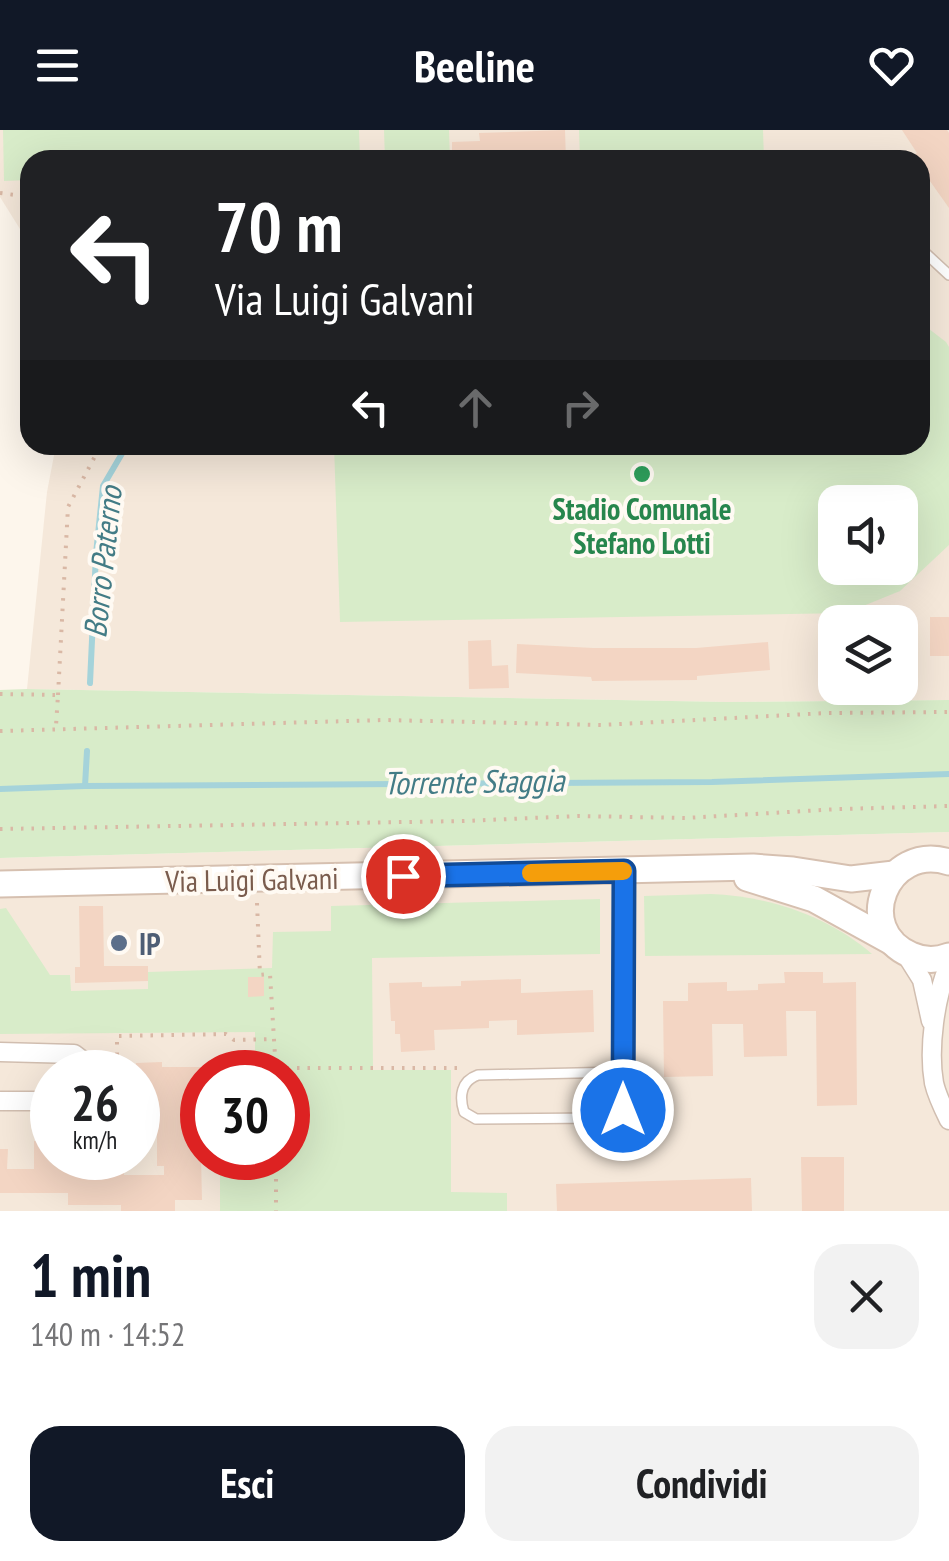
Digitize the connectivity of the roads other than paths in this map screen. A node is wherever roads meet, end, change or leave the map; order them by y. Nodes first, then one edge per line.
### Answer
1 (930, 257) edge
2 (949, 275) edge
3 (949, 862) edge
4 (718, 870) junction
5 (624, 871) junction
6 (894, 874) junction
7 (0, 884) edge
8 (898, 947) junction
9 (949, 956) edge
10 (949, 965) edge
11 (933, 1032) junction
12 (0, 1052) edge
13 (30, 1052) edge
14 (624, 1072) junction
15 (30, 1101) edge
16 (0, 1102) edge
17 (623, 1110) joint
18 (949, 1120) edge

1 - 2 lane
3 - 6 main road, Via Luigi Galvani
4 - 5 main road, Via Luigi Galvani
4 - 6 main road, Via Luigi Galvani
4 - 8 main road, Via Luigi Galvani
5 - 7 main road, Via Luigi Galvani
5 - 14 street
6 - 8 main road
8 - 9 main road, Via Luigi Galvani
8 - 11 street
10 - 11 street
11 - 18 street
12 - 13 street
14 - 17 street
14 - 17 lane
15 - 16 street

